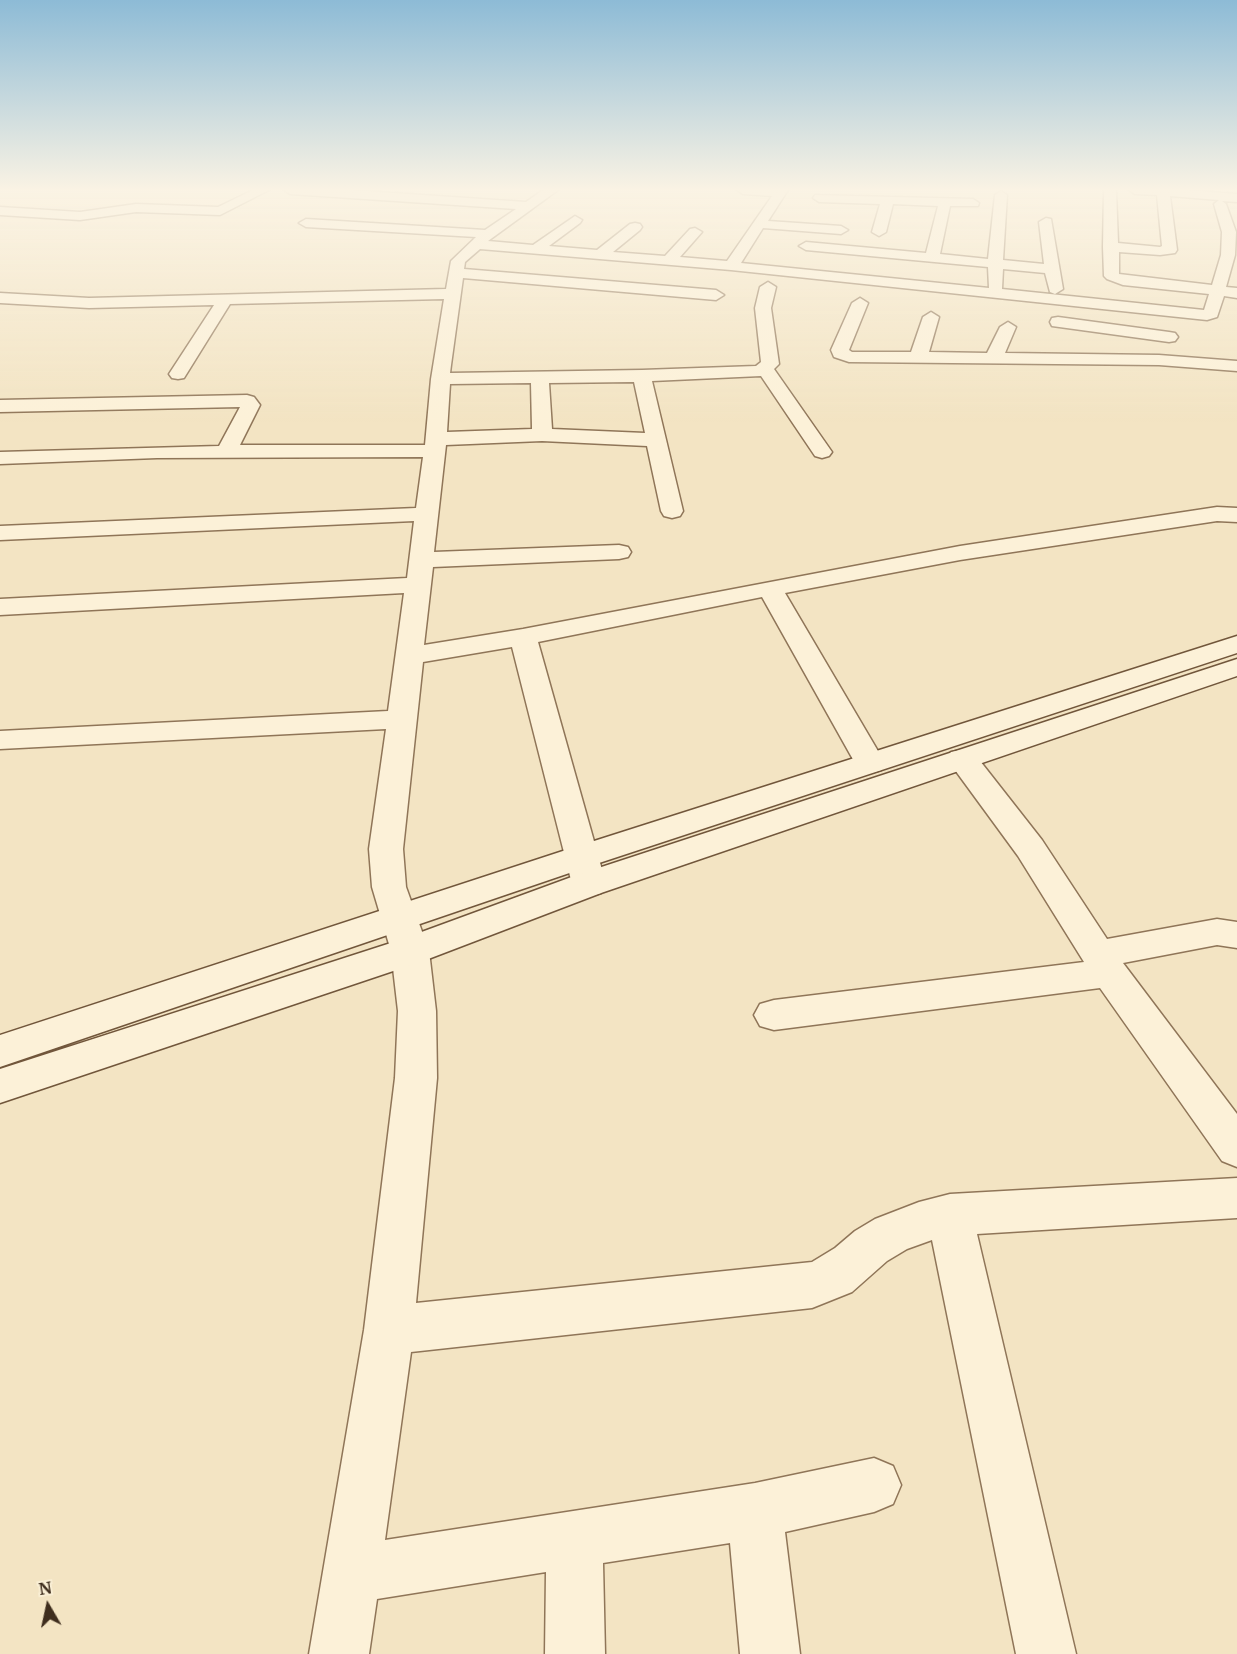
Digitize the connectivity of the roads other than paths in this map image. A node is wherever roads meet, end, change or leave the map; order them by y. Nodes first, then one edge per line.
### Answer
1 (457, 267) edge
2 (459, 267) edge
3 (460, 267) edge
4 (741, 267) edge
5 (792, 267) edge
6 (995, 267) edge
7 (1031, 267) edge
8 (1110, 267) edge
9 (1225, 267) edge
10 (1052, 269) joint
11 (788, 273) junction
12 (732, 286) dead end
13 (104, 287) dead end
14 (768, 287) dead end
15 (1218, 290) junction
16 (1237, 292) edge
17 (453, 294) junction
18 (716, 295) dead end
19 (0, 298) edge
20 (1056, 300) junction
21 (224, 301) junction
22 (78, 303) junction
23 (860, 303) dead end
24 (996, 303) junction
25 (1180, 313) junction
26 (50, 316) dead end
27 (931, 317) dead end
28 (1024, 317) dead end
29 (1046, 320) dead end
30 (1008, 327) dead end
31 (1169, 337) junction
32 (918, 358) junction
33 (993, 359) junction
34 (1159, 360) junction
35 (1237, 366) edge
36 (765, 369) junction
37 (178, 374) dead end
38 (642, 376) junction
39 (540, 378) junction
40 (440, 379) junction
41 (0, 406) edge
42 (542, 435) junction
43 (656, 440) junction
44 (435, 445) junction
45 (226, 452) junction
46 (822, 452) dead end
47 (0, 458) edge
48 (672, 511) dead end
49 (426, 514) junction
50 (1237, 515) edge
51 (0, 533) edge
52 (619, 552) dead end
53 (419, 572) junction
54 (770, 588) junction
55 (0, 607) edge
56 (523, 637) junction
57 (1237, 644) edge
58 (410, 656) junction
59 (1237, 667) edge
60 (403, 719) junction
61 (0, 740) edge
62 (962, 759) junction
63 (870, 763) junction
64 (585, 871) junction
65 (404, 935) junction
66 (1237, 935) edge
67 (1105, 963) junction
68 (774, 1015) dead end
69 (0, 1052) edge
70 (0, 1086) edge
71 (1237, 1148) edge
72 (1237, 1198) edge
73 (950, 1215) junction
74 (389, 1330) junction
75 (874, 1485) dead end
76 (755, 1511) junction
77 (575, 1541) junction
78 (351, 1574) junction
79 (339, 1654) edge
80 (575, 1654) edge
81 (770, 1654) edge
82 (1046, 1654) edge

1 - 17 street
2 - 18 street
3 - 12 street
4 - 11 street
5 - 11 street
6 - 24 street
7 - 10 street
8 - 15 street
9 - 15 street
10 - 20 street
11 - 24 street
13 - 22 street
14 - 36 street
15 - 16 street
15 - 25 street
17 - 21 street
17 - 40 street
19 - 22 street
20 - 24 street
20 - 25 street
21 - 22 street
21 - 37 street
22 - 26 street
23 - 32 street
24 - 28 street
25 - 31 street
27 - 32 street
29 - 31 street
30 - 33 street
31 - 34 street
32 - 33 street
33 - 34 street
34 - 35 street
36 - 38 street
36 - 46 street
38 - 39 street
38 - 43 street
39 - 40 street
39 - 42 street
40 - 44 street
41 - 45 street
42 - 43 street
42 - 44 street
43 - 48 street
44 - 45 street
44 - 49 street
45 - 47 street
49 - 51 street
49 - 53 street
50 - 54 street
52 - 53 street
53 - 55 street
53 - 58 street
54 - 56 street
54 - 63 street
56 - 58 street
56 - 64 street
57 - 63 street
58 - 60 street
59 - 62 street
60 - 61 street
60 - 65 street
62 - 64 street
62 - 67 street
63 - 64 street
64 - 65 street
65 - 69 street
65 - 70 street
65 - 74 street
66 - 67 street
67 - 68 street
67 - 71 street
72 - 73 street
73 - 74 street
73 - 82 street
74 - 78 street
75 - 76 street
76 - 77 street
76 - 81 street
77 - 78 street
77 - 80 street
78 - 79 street

